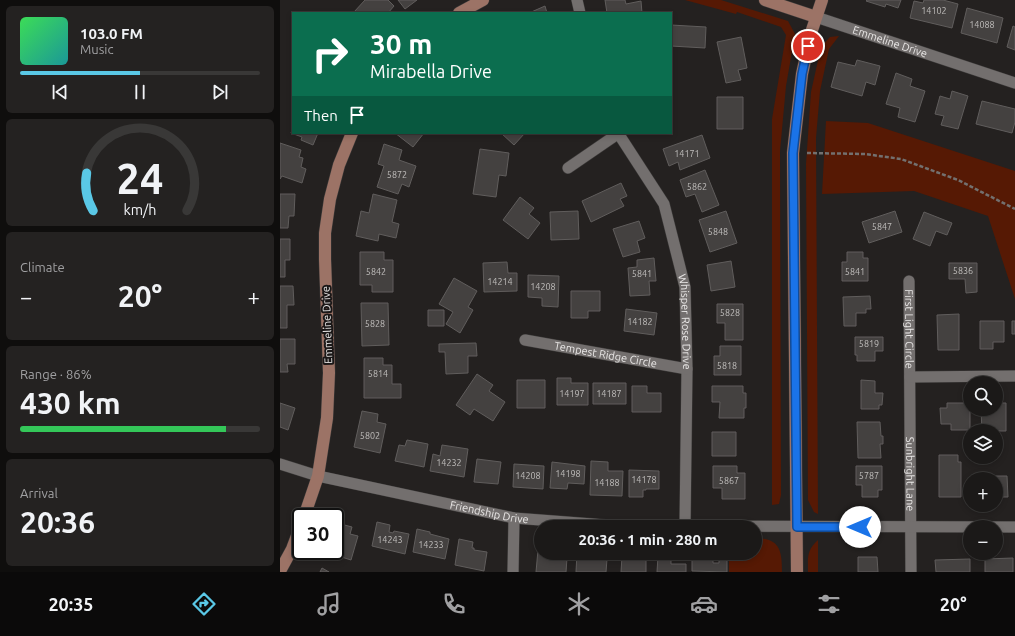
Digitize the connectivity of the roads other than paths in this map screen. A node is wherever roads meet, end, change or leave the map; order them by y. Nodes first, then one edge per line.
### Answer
1 (483, 0) edge
2 (577, 0) edge
3 (765, 0) edge
4 (822, 0) edge
5 (461, 12) edge
6 (580, 12) edge
7 (816, 17) junction
8 (1015, 84) edge
9 (352, 134) edge
10 (618, 134) edge
11 (620, 134) edge
12 (568, 168) dead end
13 (909, 281) dead end
14 (525, 340) dead end
15 (686, 369) junction
16 (1015, 376) edge
17 (910, 377) junction
18 (280, 464) edge
19 (318, 476) junction
20 (307, 508) edge
21 (514, 518) junction
22 (540, 520) edge
23 (686, 520) edge
24 (762, 527) edge
25 (797, 527) junction
26 (910, 527) junction
27 (1015, 527) edge
28 (292, 549) edge
29 (280, 571) edge
30 (514, 572) edge
31 (797, 572) edge
32 (911, 572) edge

1 - 5 street
2 - 6 street
3 - 7 street, Emmeline Drive
4 - 7 street
7 - 8 street, Emmeline Drive
7 - 25 street
9 - 19 street, Emmeline Drive
10 - 12 street
11 - 15 street, Whisper Rose Drive
13 - 17 street, First Light Circle
14 - 15 street, Tempest Ridge Circle
15 - 23 street, Whisper Rose Drive
16 - 17 street
17 - 26 street, Sunbright Lane
18 - 19 street, Friendship Drive
19 - 20 street, Emmeline Drive
19 - 21 street, Friendship Drive
21 - 22 street, Friendship Drive
21 - 30 street
24 - 25 street, Friendship Drive
25 - 26 street, Friendship Drive
25 - 31 street
26 - 27 street, Friendship Drive
26 - 32 street, Sunbright Lane
28 - 29 street

